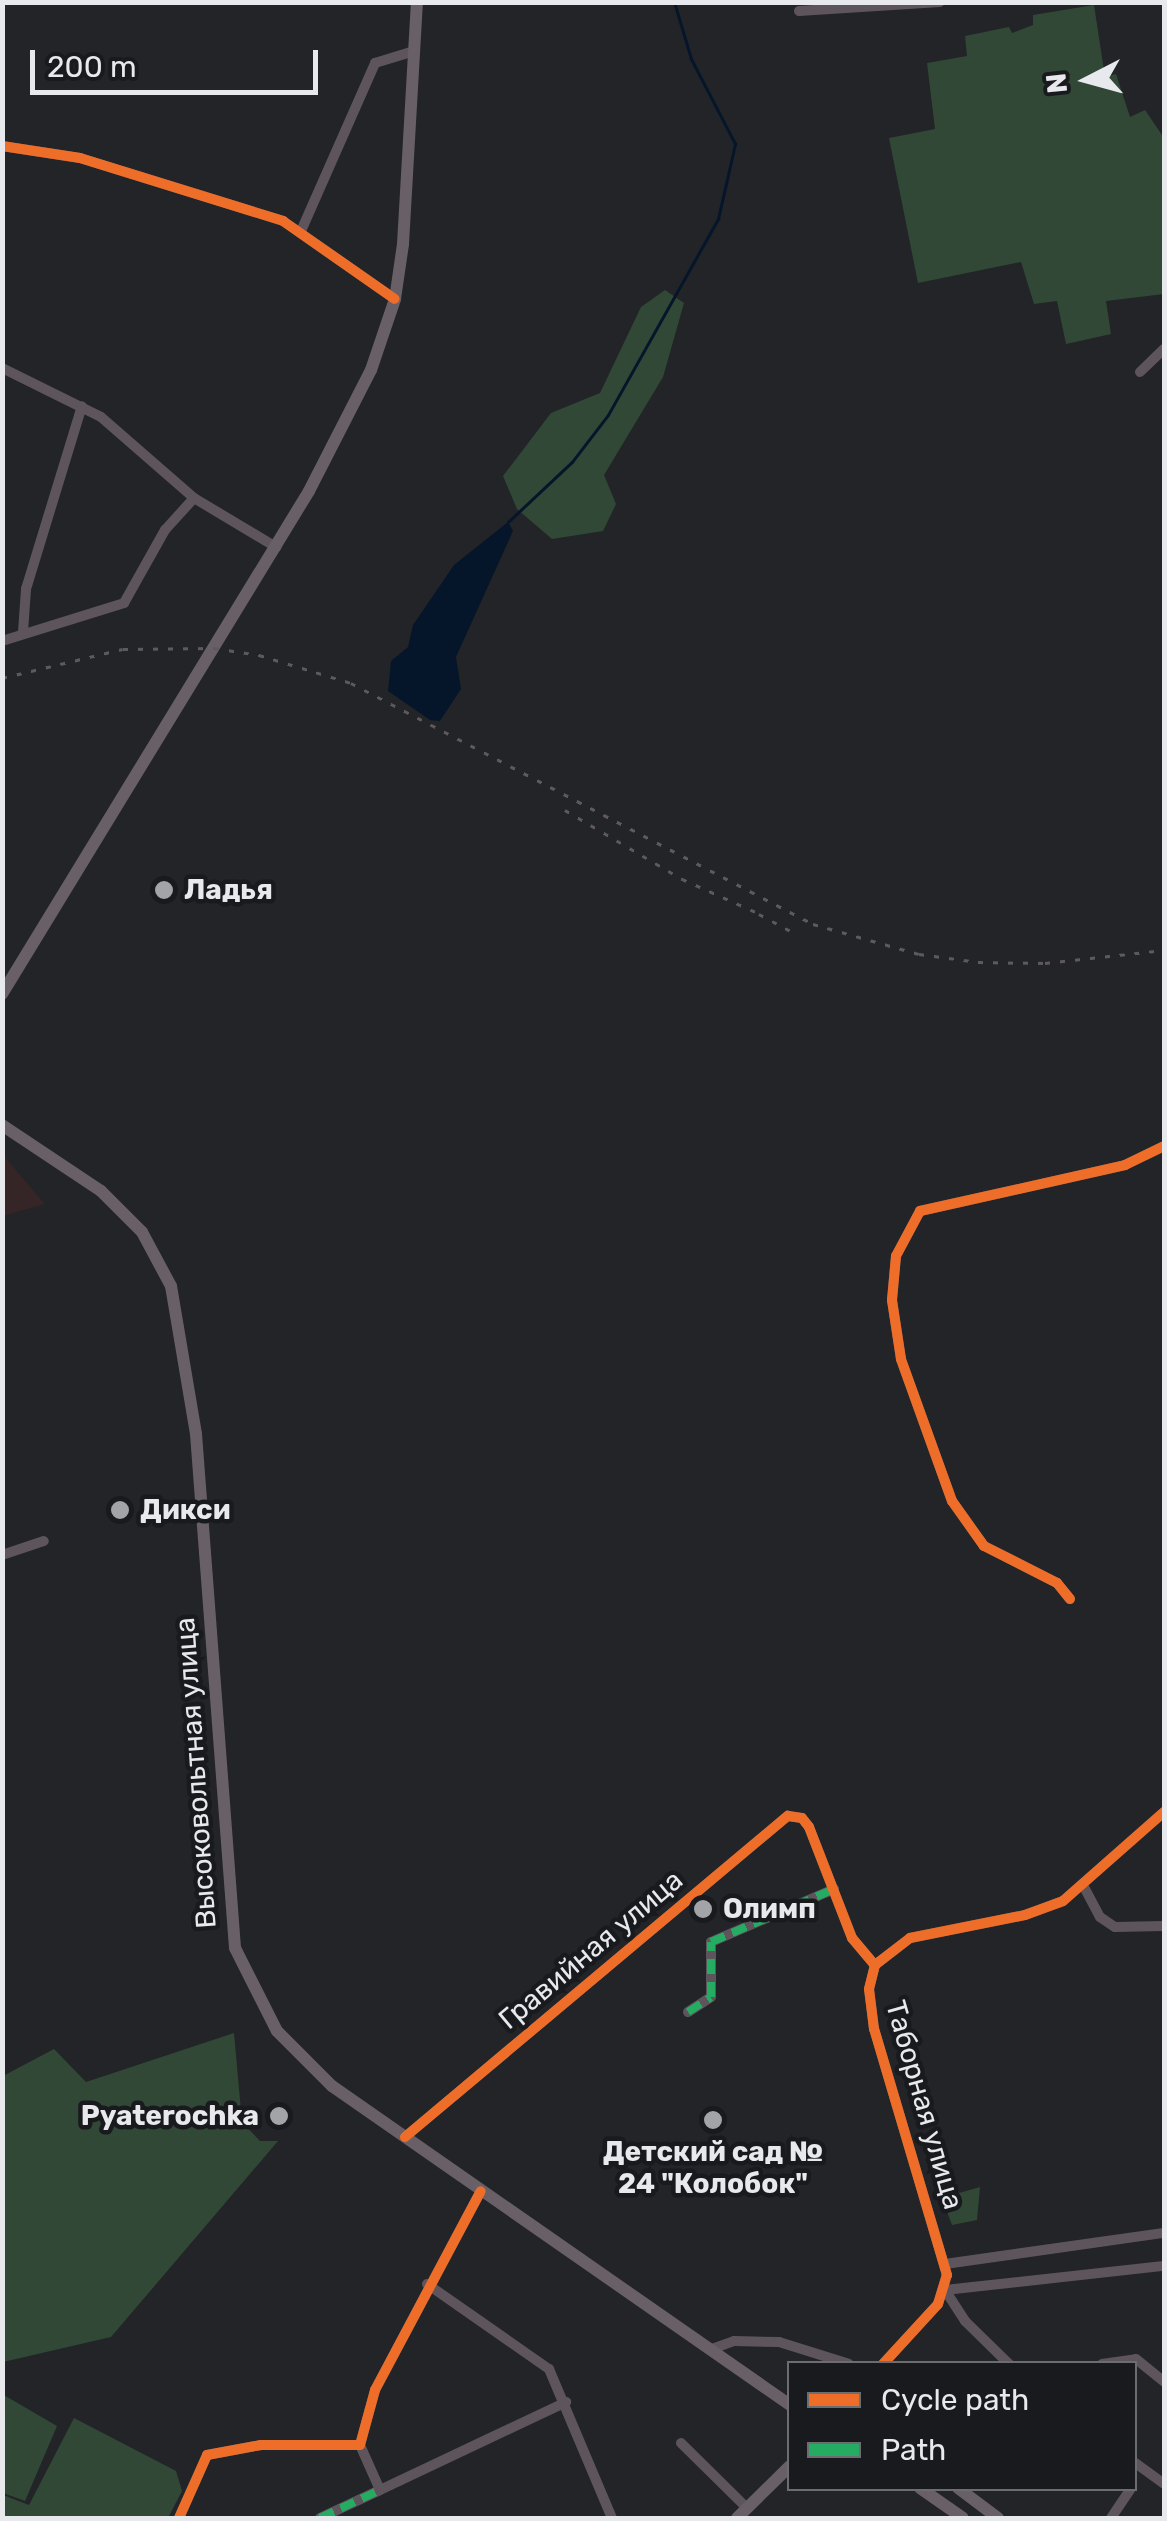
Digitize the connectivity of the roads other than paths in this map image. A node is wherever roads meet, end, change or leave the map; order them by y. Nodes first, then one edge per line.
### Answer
1 (417, 2) edge
2 (940, 2) edge
3 (799, 11) dead end
4 (412, 52) junction
5 (2, 146) edge
6 (301, 231) junction
7 (395, 299) junction
8 (1164, 349) edge
9 (2, 368) edge
10 (1140, 372) dead end
11 (82, 406) junction
12 (194, 498) junction
13 (276, 548) junction
14 (24, 632) junction
15 (2, 641) edge
16 (2, 994) edge
17 (2, 1125) edge
18 (1164, 1146) edge
19 (44, 1541) dead end
20 (2, 1555) edge
21 (1070, 1599) dead end
22 (1164, 1812) edge
23 (809, 1827) joint
24 (1084, 1887) junction
25 (834, 1889) junction
26 (1164, 1926) edge
27 (875, 1966) junction
28 (688, 2012) dead end
29 (405, 2137) junction
30 (481, 2191) junction
31 (1164, 2233) edge
32 (946, 2264) junction
33 (1164, 2266) edge
34 (427, 2284) junction
35 (945, 2290) junction
36 (712, 2348) junction
37 (839, 2361) edge
38 (886, 2361) edge
39 (1006, 2361) edge
40 (1128, 2361) edge
41 (1164, 2382) edge
42 (566, 2402) junction
43 (787, 2403) edge
44 (681, 2443) dead end
45 (360, 2445) junction
46 (1139, 2466) edge
47 (787, 2469) edge
48 (1164, 2484) edge
49 (380, 2490) junction
50 (924, 2491) edge
51 (962, 2491) edge
52 (1130, 2491) edge
53 (742, 2514) edge
54 (180, 2518) edge
55 (320, 2518) edge
56 (612, 2518) edge
57 (962, 2518) edge
58 (998, 2518) edge
59 (1111, 2518) edge

1 - 4 main road
2 - 3 street
4 - 6 street
4 - 7 main road
5 - 6 street
6 - 7 street
7 - 13 main road
8 - 10 street
9 - 11 street
11 - 12 street
11 - 14 street
12 - 13 street
12 - 14 street
13 - 16 main road
14 - 15 street
17 - 29 main road, Высоковольтная улица
18 - 21 street
19 - 20 street
22 - 24 street
23 - 25 street, Таборная улица
23 - 29 street, Гравийная улица
24 - 26 street
24 - 27 street
25 - 27 street, Таборная улица
25 - 28 street
27 - 32 street, Таборная улица
29 - 30 main road, Высоковольтная улица
30 - 34 street
30 - 36 main road, Высоковольтная улица
31 - 32 street
32 - 35 street, Таборная улица
33 - 35 street
34 - 42 street
34 - 45 street
35 - 38 street
35 - 39 street
36 - 37 street
36 - 43 main road, Высоковольтная улица
40 - 41 street
42 - 49 street
42 - 56 street
44 - 53 street
45 - 49 street
45 - 54 street
46 - 48 street
47 - 53 main road
49 - 55 street
50 - 57 main road
51 - 58 main road
52 - 59 street

